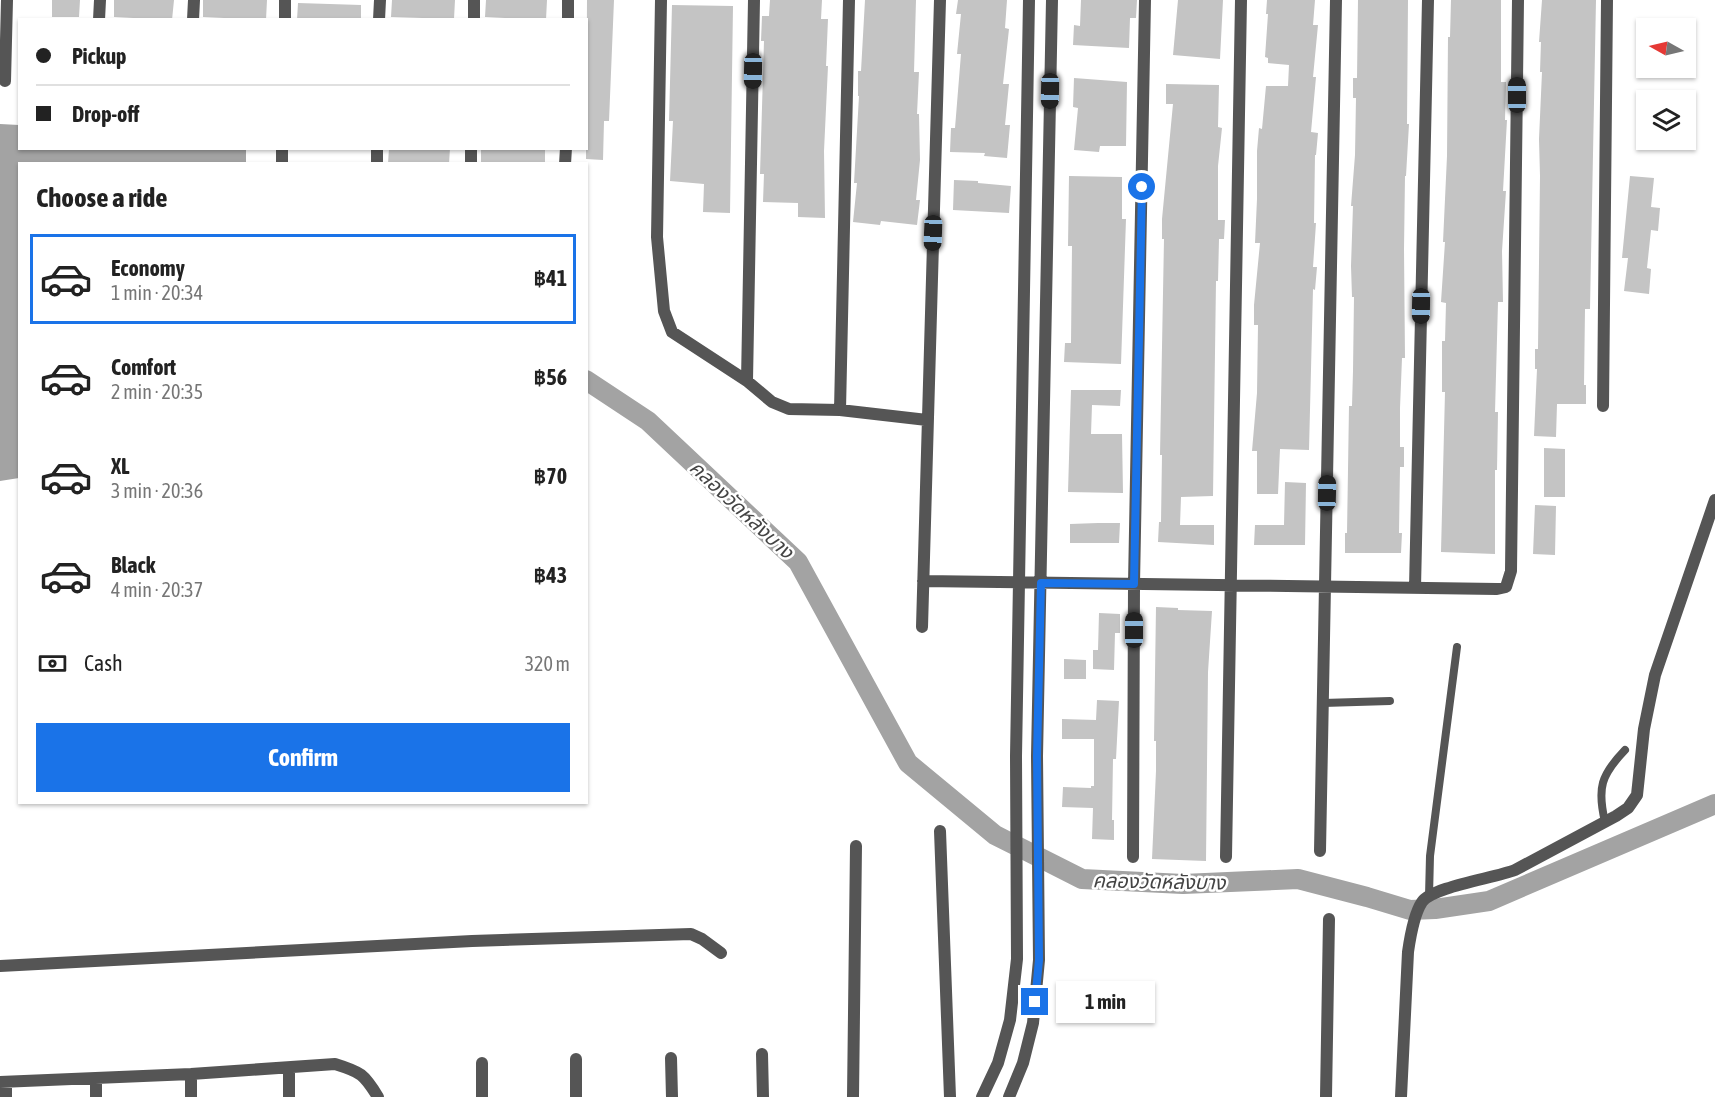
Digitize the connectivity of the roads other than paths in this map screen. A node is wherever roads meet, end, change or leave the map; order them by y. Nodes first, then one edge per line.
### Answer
1 (7, 0) edge
2 (100, 0) edge
3 (194, 0) edge
4 (285, 0) edge
5 (380, 0) edge
6 (474, 0) edge
7 (568, 0) edge
8 (661, 0) edge
9 (754, 0) edge
10 (849, 0) edge
11 (940, 0) edge
12 (1029, 0) edge
13 (1052, 0) edge
14 (1145, 0) edge
15 (1241, 0) edge
16 (1336, 0) edge
17 (1428, 0) edge
18 (1518, 0) edge
19 (1607, 0) edge
20 (99, 18) edge
21 (194, 18) edge
22 (285, 18) edge
23 (379, 18) edge
24 (474, 18) edge
25 (568, 18) edge
26 (5, 81) dead end
27 (1047, 274) junction
28 (1024, 277) junction
29 (747, 381) junction
30 (1604, 406) dead end
31 (840, 410) junction
32 (927, 420) junction
33 (1715, 500) edge
34 (923, 581) junction
35 (1019, 583) junction
36 (1041, 583) junction
37 (1134, 584) junction
38 (1231, 585) junction
39 (1325, 587) junction
40 (1414, 588) junction
41 (922, 627) dead end
42 (1456, 647) dead end
43 (1390, 701) dead end
44 (1323, 703) junction
45 (1038, 728) junction
46 (1016, 729) junction
47 (1625, 750) dead end
48 (1605, 822) junction
49 (940, 831) dead end
50 (856, 846) dead end
51 (1320, 851) dead end
52 (1226, 856) dead end
53 (1133, 857) dead end
54 (1425, 899) junction
55 (1329, 919) dead end
56 (721, 953) dead end
57 (1017, 959) junction
58 (1039, 960) junction
59 (0, 966) edge
60 (762, 1054) dead end
61 (671, 1058) dead end
62 (576, 1059) dead end
63 (482, 1063) dead end
64 (288, 1068) junction
65 (191, 1074) junction
66 (96, 1078) junction
67 (3, 1082) edge
68 (6, 1097) edge
69 (96, 1097) edge
70 (191, 1097) edge
71 (289, 1097) edge
72 (378, 1097) edge
73 (482, 1097) edge
74 (576, 1097) edge
75 (672, 1097) edge
76 (763, 1097) edge
77 (853, 1097) edge
78 (950, 1097) edge
79 (982, 1097) edge
80 (1009, 1097) edge
81 (1326, 1097) edge
82 (1401, 1097) edge

1 - 26 street
2 - 20 street
3 - 21 street
4 - 22 street
5 - 23 street
6 - 24 street
7 - 25 street
8 - 29 street
9 - 29 street
10 - 31 street
11 - 32 street
12 - 28 street
13 - 27 street
14 - 37 street
15 - 38 street
16 - 39 street
17 - 40 street
18 - 40 street
19 - 30 street
27 - 28 street
27 - 36 street
28 - 35 street
29 - 31 street
31 - 32 street
32 - 34 street
33 - 48 street
34 - 35 street
34 - 41 street
35 - 36 street
35 - 46 street
36 - 37 street
36 - 45 street
37 - 38 street
37 - 53 street
38 - 39 street
38 - 52 street
39 - 40 street
39 - 44 street
42 - 54 lane
43 - 44 lane
44 - 51 street
45 - 46 street
45 - 58 street
46 - 57 street
47 - 48 lane
48 - 54 street
49 - 78 street
50 - 77 street
54 - 82 street
55 - 81 street
56 - 59 street
57 - 58 street
57 - 79 street
58 - 80 street
60 - 76 street
61 - 75 street
62 - 74 street
63 - 73 street
64 - 65 street
64 - 71 street
64 - 72 street
65 - 66 street
65 - 70 street
66 - 67 street
66 - 69 street
67 - 68 street

